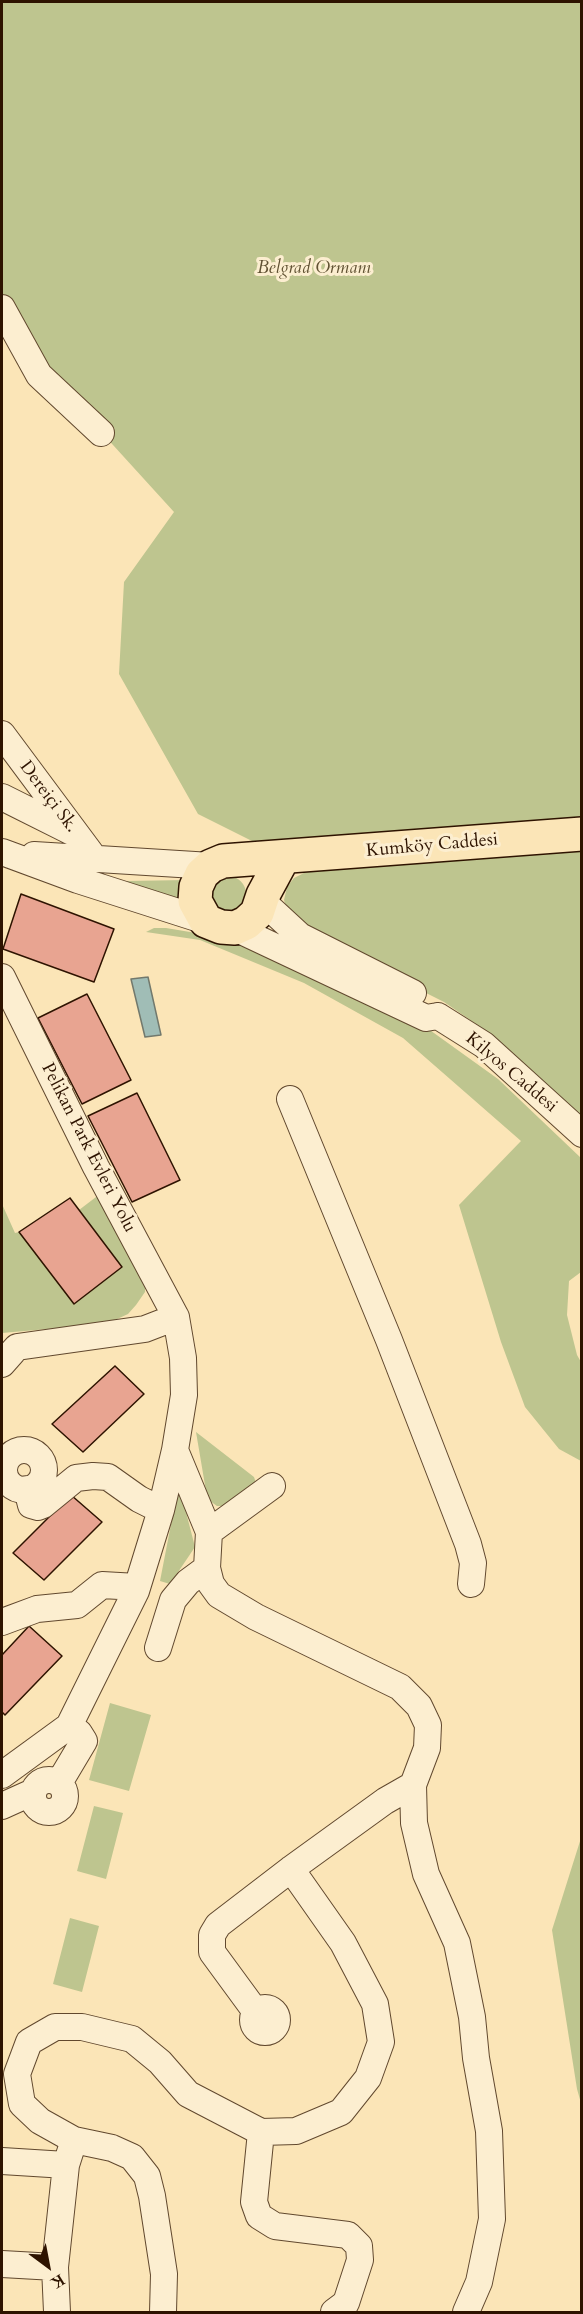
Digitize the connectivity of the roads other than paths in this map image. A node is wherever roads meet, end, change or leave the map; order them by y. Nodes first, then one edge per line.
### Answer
1 (2, 308) edge
2 (101, 433) dead end
3 (2, 734) edge
4 (2, 797) edge
5 (75, 834) junction
6 (582, 834) edge
7 (2, 853) edge
8 (284, 858) junction
9 (95, 859) junction
10 (223, 864) junction
11 (262, 898) junction
12 (221, 924) junction
13 (2, 977) edge
14 (438, 1016) junction
15 (290, 1099) dead end
16 (582, 1134) edge
17 (176, 1317) junction
18 (7, 1353) edge
19 (175, 1450) junction
20 (272, 1486) dead end
21 (27, 1489) dead end
22 (161, 1510) junction
23 (209, 1532) junction
24 (207, 1568) junction
25 (471, 1584) dead end
26 (137, 1587) junction
27 (2, 1622) edge
28 (158, 1648) dead end
29 (69, 1726) junction
30 (2, 1775) edge
31 (413, 1785) junction
32 (2, 1806) edge
33 (291, 1869) junction
34 (256, 2012) dead end
35 (261, 2132) junction
36 (74, 2139) junction
37 (2, 2161) edge
38 (66, 2165) junction
39 (2, 2264) edge
40 (55, 2267) junction
41 (57, 2313) edge
42 (163, 2313) edge
43 (334, 2313) edge
44 (466, 2313) edge

1 - 2 street
3 - 5 street, Dereiçi Sk.
4 - 5 street
5 - 9 street, Dereiçi Sk.
6 - 8 main road, Kumköy Caddesi
7 - 9 street
7 - 12 street
8 - 10 main road, Kumköy Caddesi
8 - 11 main road
9 - 10 street
10 - 11 main road
10 - 12 main road
11 - 12 main road
11 - 14 street
12 - 14 street
13 - 17 street, Pelikan Park Evleri Yolu
14 - 16 street, Kilyos Caddesi
15 - 25 street
17 - 18 street
17 - 19 street, Pelikan Park Evleri Yolu
19 - 22 street, Pelikan Park Evleri Yolu
19 - 23 street
20 - 23 street
21 - 22 street
22 - 26 street, Pelikan Park Evleri Yolu
23 - 24 street
24 - 28 street
24 - 31 street
26 - 27 street
26 - 29 street, Pelikan Park Evleri Yolu
29 - 30 street
29 - 32 street
31 - 33 street
31 - 44 street
33 - 34 street
33 - 35 street
35 - 36 street
35 - 43 street
36 - 38 street
36 - 42 street
37 - 38 street
38 - 40 street
39 - 40 street
40 - 41 street

